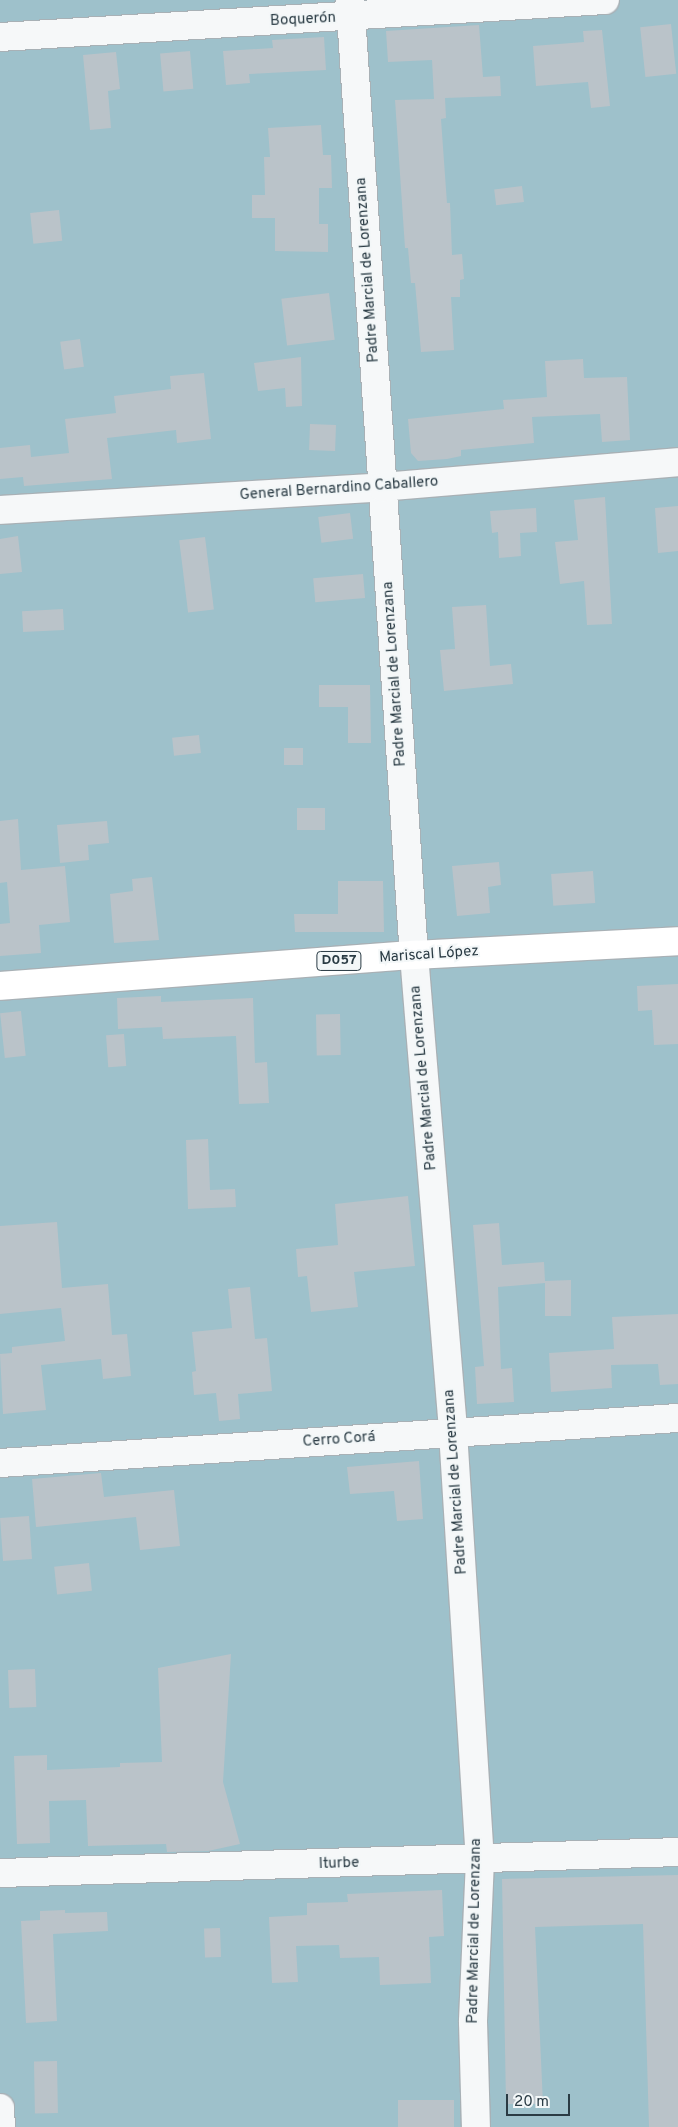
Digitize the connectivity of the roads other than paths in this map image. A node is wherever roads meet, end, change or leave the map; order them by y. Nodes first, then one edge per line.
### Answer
1 (605, 0) edge
2 (350, 9) edge
3 (0, 37) edge
4 (678, 462) edge
5 (382, 487) junction
6 (0, 510) edge
7 (678, 941) edge
8 (414, 956) junction
9 (0, 986) edge
10 (678, 1418) edge
11 (453, 1432) junction
12 (0, 1463) edge
13 (678, 1852) edge
14 (480, 1860) junction
15 (0, 1873) edge
16 (0, 2108) edge
17 (1, 2127) edge
18 (476, 2127) edge

1 - 2 street, Boquerón
2 - 3 street, Boquerón
2 - 5 street, Padre Marcial de Lorenzana
4 - 5 street, General Bernardino Caballero
5 - 6 street, General Bernardino Caballero
5 - 8 street, Padre Marcial de Lorenzana
7 - 8 main road, Mariscal López / D057
8 - 9 main road, Mariscal López / D057
8 - 11 street, Padre Marcial de Lorenzana
10 - 11 street, Cerro Corá
11 - 12 street, Cerro Corá
11 - 14 street, Padre Marcial de Lorenzana
13 - 14 street, Iturbe
14 - 15 street, Iturbe
14 - 18 street, Padre Marcial de Lorenzana
16 - 17 street

